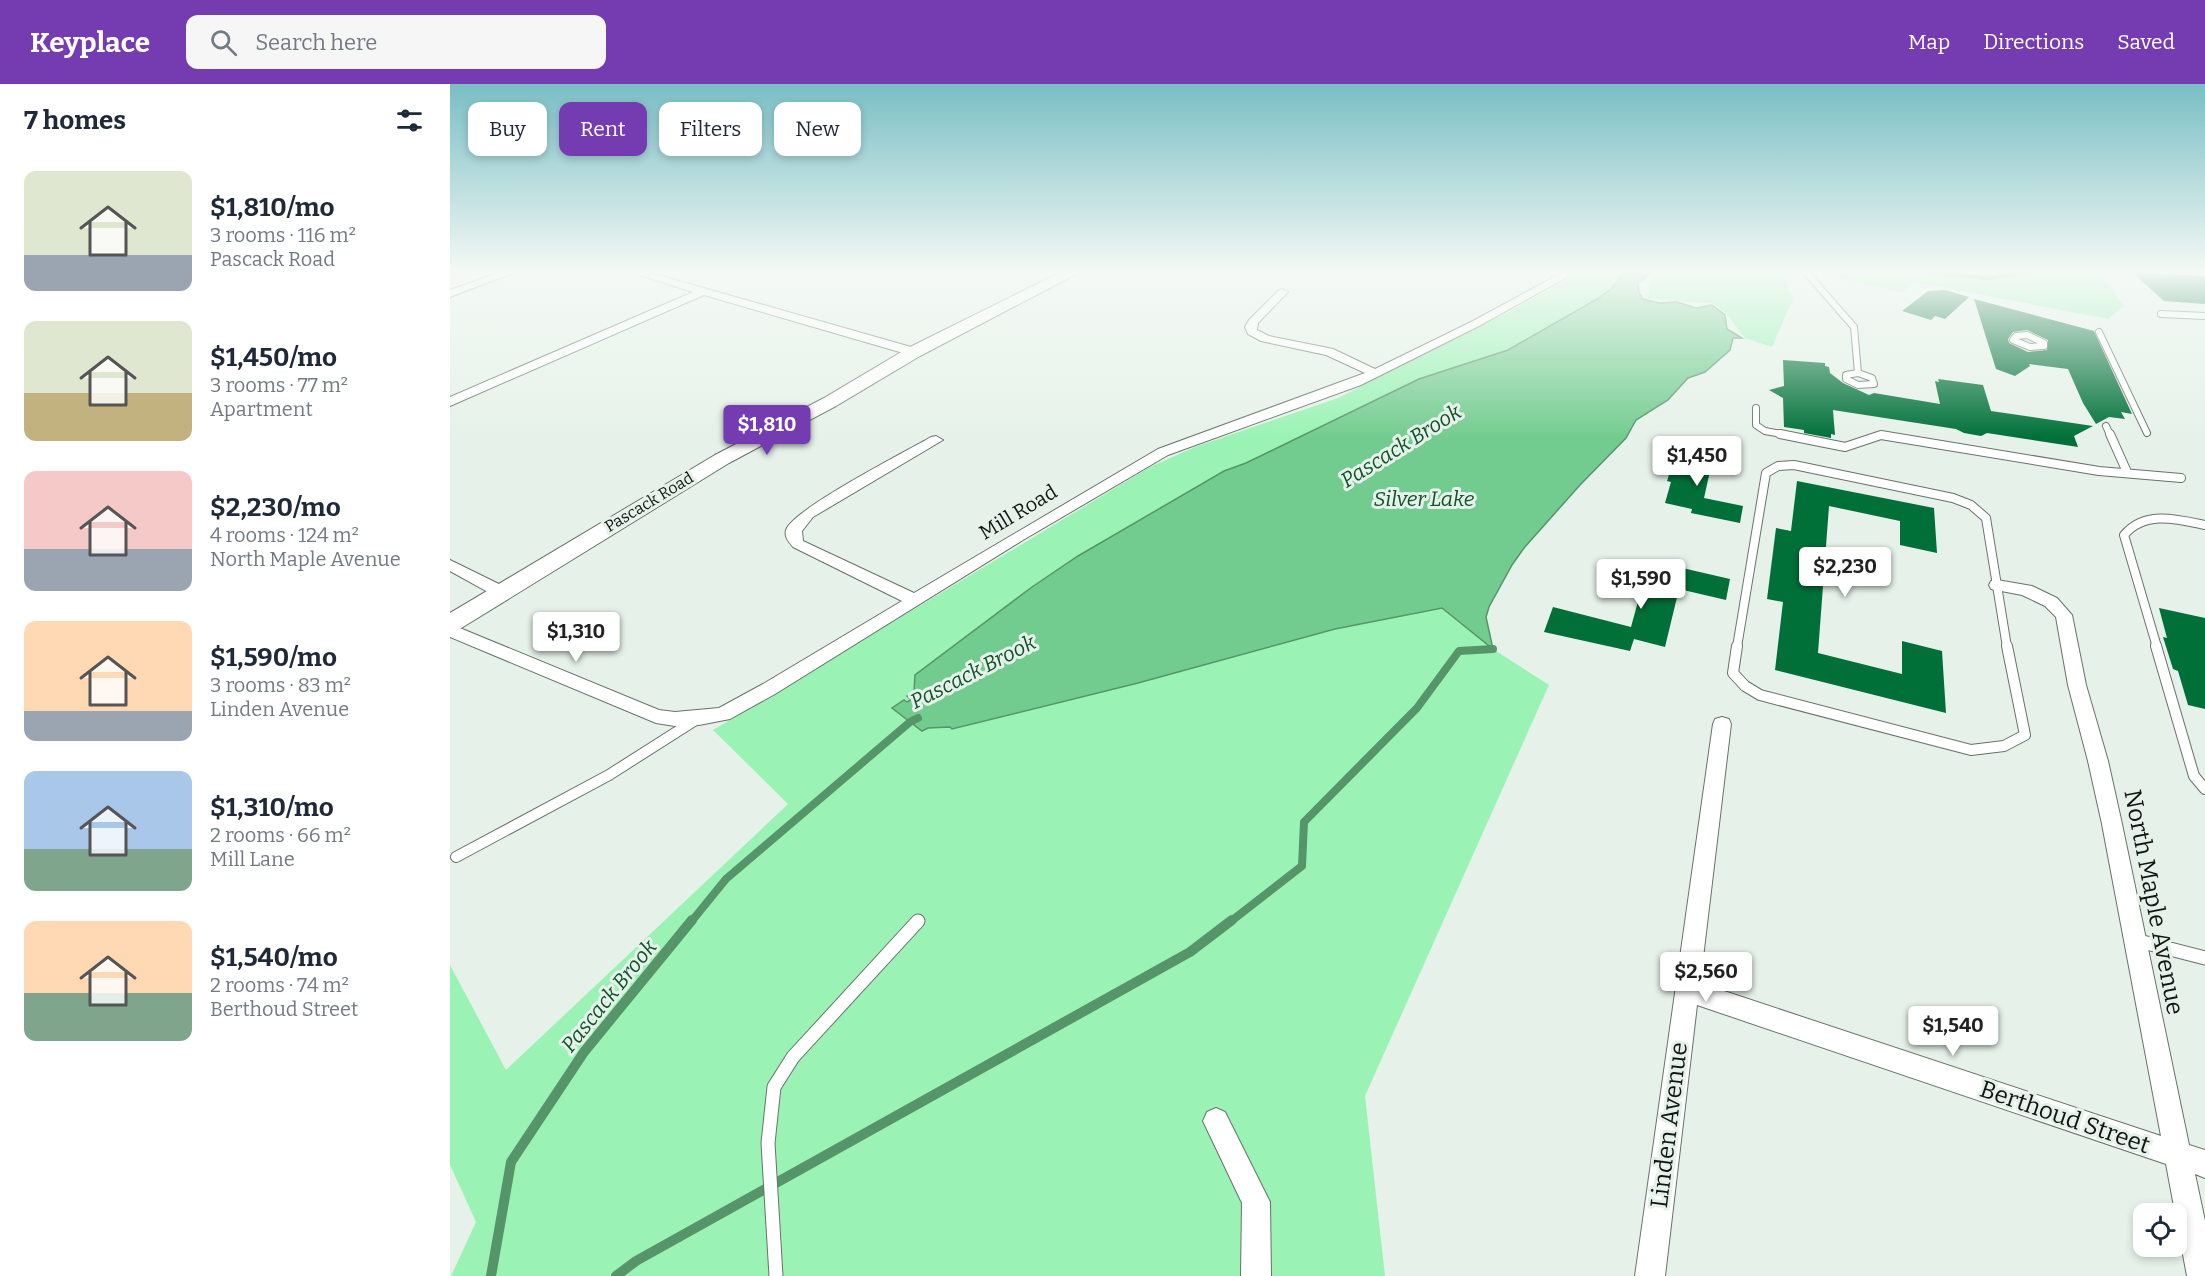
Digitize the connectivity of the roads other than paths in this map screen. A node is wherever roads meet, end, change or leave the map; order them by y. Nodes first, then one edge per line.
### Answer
1 (623, 327) edge
2 (824, 327) edge
3 (964, 327) edge
4 (1251, 327) edge
5 (1470, 327) edge
6 (1854, 327) edge
7 (2099, 332) dead end
8 (914, 352) junction
9 (1374, 373) junction
10 (1858, 373) dead end
11 (450, 402) edge
12 (1756, 408) dead end
13 (2106, 426) dead end
14 (2147, 433) dead end
15 (936, 440) dead end
16 (2127, 472) junction
17 (2181, 478) dead end
18 (2205, 525) edge
19 (450, 565) edge
20 (1997, 585) junction
21 (501, 592) junction
22 (914, 600) junction
23 (450, 624) edge
24 (450, 630) edge
25 (699, 718) junction
26 (1722, 724) dead end
27 (2205, 789) edge
28 (456, 857) dead end
29 (918, 921) dead end
30 (2134, 940) junction
31 (2205, 958) edge
32 (1687, 990) junction
33 (1216, 1121) dead end
34 (2177, 1154) junction
35 (2205, 1164) edge
36 (776, 1276) edge
37 (1256, 1276) edge
38 (1650, 1276) edge
39 (2202, 1276) edge

1 - 11 street
2 - 8 street
3 - 8 street, Pascack Road
4 - 9 street
5 - 9 street, Mill Road
6 - 10 lane
7 - 14 lane
8 - 21 street, Pascack Road
9 - 22 street, Mill Road
12 - 16 lane
13 - 16 lane
15 - 22 street
16 - 17 lane
18 - 27 lane
19 - 21 street
20 - 20 lane
20 - 30 street, North Maple Avenue
21 - 23 street, Pascack Road
22 - 25 street, Mill Road
24 - 25 street, Mill Road
25 - 28 lane
26 - 32 street, Linden Avenue
29 - 36 lane
30 - 31 lane
30 - 34 street, North Maple Avenue
32 - 34 street, Berthoud Street
32 - 38 street, Linden Avenue
33 - 37 street
34 - 35 street, Berthoud Street
34 - 39 street, North Maple Avenue

